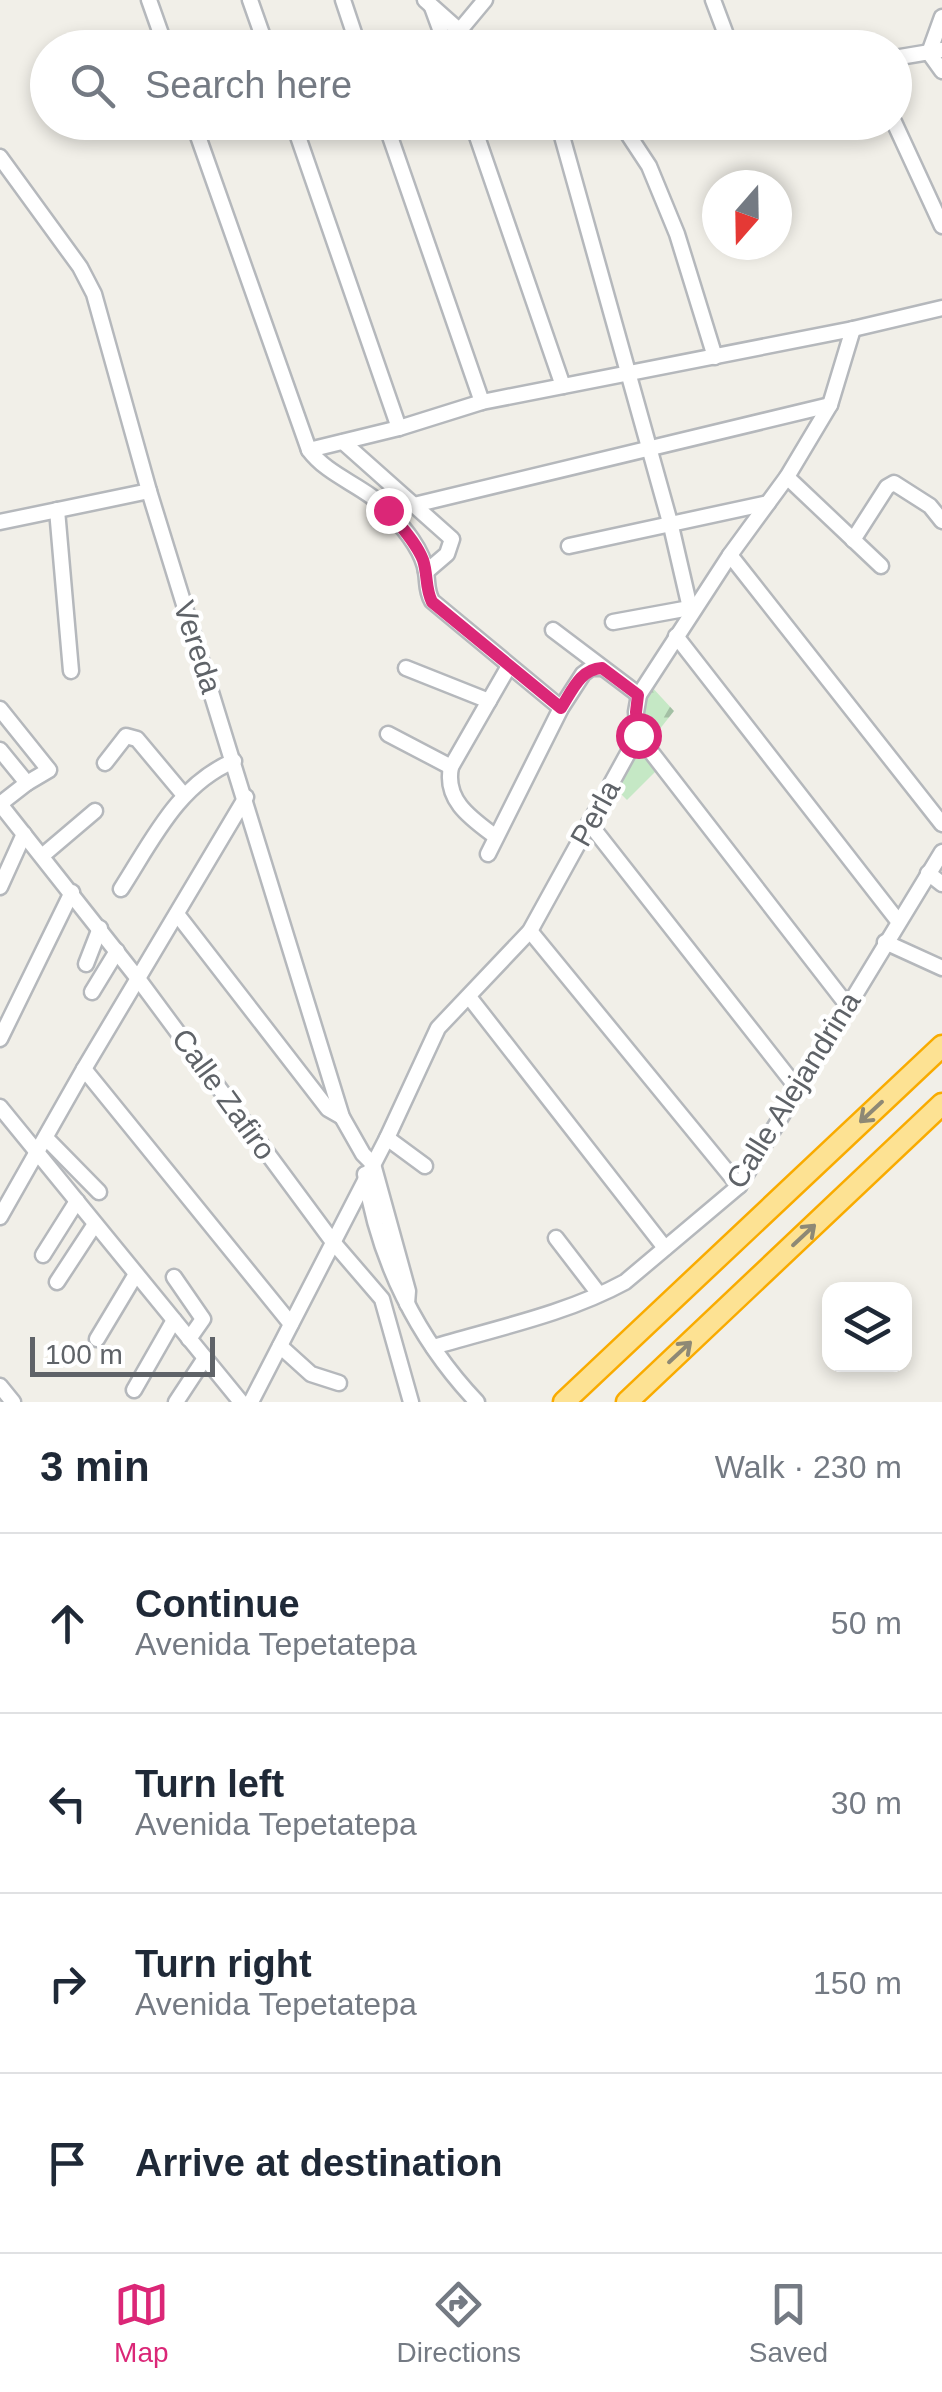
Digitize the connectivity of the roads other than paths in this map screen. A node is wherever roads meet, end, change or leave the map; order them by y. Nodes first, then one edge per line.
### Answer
1 (149, 0) edge
2 (250, 0) edge
3 (343, 0) edge
4 (484, 0) edge
5 (729, 0) edge
6 (429, 3) edge
7 (716, 7) edge
8 (942, 17) edge
9 (160, 30) edge
10 (261, 30) edge
11 (354, 30) edge
12 (439, 30) edge
13 (460, 30) joint
14 (936, 52) edge
15 (942, 71) edge
16 (199, 140) edge
17 (299, 140) edge
18 (391, 140) edge
19 (478, 140) edge
20 (563, 140) edge
21 (632, 140) edge
22 (902, 140) edge
23 (0, 157) edge
24 (942, 226) edge
25 (942, 308) edge
26 (853, 329) junction
27 (715, 357) junction
28 (628, 372) junction
29 (563, 386) junction
30 (482, 402) junction
31 (830, 405) junction
32 (400, 428) junction
33 (343, 442) junction
34 (650, 448) junction
35 (309, 450) junction
36 (786, 477) junction
37 (148, 491) junction
38 (768, 503) junction
39 (414, 505) junction
40 (57, 510) junction
41 (942, 521) edge
42 (0, 522) edge
43 (672, 526) junction
44 (853, 540) junction
45 (569, 546) dead end
46 (730, 555) junction
47 (881, 566) dead end
48 (426, 572) junction
49 (693, 608) junction
50 (614, 622) dead end
51 (553, 630) dead end
52 (676, 636) junction
53 (510, 666) junction
54 (406, 668) dead end
55 (602, 668) junction
56 (70, 671) dead end
57 (638, 695) junction
58 (489, 701) junction
59 (561, 708) junction
60 (0, 709) edge
61 (388, 734) dead end
62 (638, 735) junction
63 (0, 750) edge
64 (234, 762) junction
65 (105, 763) dead end
66 (451, 766) junction
67 (28, 782) junction
68 (184, 794) junction
69 (246, 798) junction
70 (0, 804) edge
71 (95, 810) dead end
72 (589, 823) junction
73 (942, 824) edge
74 (24, 834) junction
75 (496, 837) junction
76 (942, 852) edge
77 (488, 854) dead end
78 (42, 856) junction
79 (928, 873) junction
80 (942, 884) edge
81 (0, 886) edge
82 (121, 889) dead end
83 (72, 892) junction
84 (176, 914) junction
85 (898, 921) junction
86 (100, 928) junction
87 (530, 931) junction
88 (886, 942) junction
89 (118, 951) junction
90 (86, 964) dead end
91 (942, 968) edge
92 (140, 980) junction
93 (92, 992) dead end
94 (470, 998) junction
95 (847, 1005) junction
96 (0, 1039) edge
97 (942, 1046) edge
98 (84, 1068) junction
99 (796, 1088) junction
100 (942, 1104) edge
101 (0, 1107) edge
102 (342, 1117) junction
103 (46, 1138) junction
104 (387, 1138) junction
105 (38, 1153) junction
106 (368, 1159) junction
107 (425, 1166) dead end
108 (366, 1180) junction
109 (738, 1186) junction
110 (99, 1192) dead end
111 (77, 1201) junction
112 (0, 1217) edge
113 (95, 1224) junction
114 (556, 1238) dead end
115 (333, 1242) junction
116 (665, 1248) junction
117 (43, 1255) dead end
118 (136, 1274) junction
119 (174, 1277) dead end
120 (57, 1282) dead end
121 (599, 1294) junction
122 (405, 1296) junction
123 (382, 1299) junction
124 (174, 1320) junction
125 (291, 1324) junction
126 (97, 1339) dead end
127 (190, 1339) junction
128 (280, 1346) junction
129 (433, 1347) junction
130 (205, 1358) junction
131 (339, 1383) dead end
132 (0, 1386) edge
133 (134, 1390) dead end
134 (13, 1402) edge
135 (176, 1402) edge
136 (241, 1402) edge
137 (250, 1402) edge
138 (411, 1402) edge
139 (477, 1402) edge
140 (564, 1402) edge
141 (626, 1402) edge

1 - 9 street
2 - 10 street
3 - 11 street
4 - 13 street
5 - 7 street
6 - 12 street
6 - 13 street
8 - 14 street
14 - 15 street
16 - 35 street
17 - 32 street
18 - 30 street
19 - 29 street
20 - 28 street
21 - 27 street
22 - 24 street
23 - 37 street, Vereda
25 - 26 street
26 - 27 street
26 - 31 street
27 - 28 street
28 - 29 street
28 - 34 street
29 - 30 street
30 - 32 street
31 - 34 street
31 - 36 street
32 - 33 street
33 - 35 street
33 - 39 street
34 - 39 street
34 - 43 street
35 - 48 street
36 - 38 street
36 - 44 street
37 - 40 street
37 - 64 street, Vereda
38 - 43 street
38 - 46 street
39 - 48 street
40 - 42 street
40 - 56 street
41 - 44 street
43 - 45 street
43 - 49 street
44 - 47 street
46 - 49 street
46 - 73 street
48 - 53 street
49 - 50 street
49 - 52 street
51 - 55 street
52 - 57 street
52 - 85 street
53 - 58 street
53 - 59 street
54 - 58 street
55 - 57 street
55 - 59 street
57 - 62 street, Perla
58 - 66 street
59 - 75 street
60 - 67 street
61 - 66 street
62 - 72 street, Perla
62 - 95 street
63 - 67 street
64 - 68 street
64 - 69 street, Vereda
65 - 68 street
66 - 75 street
67 - 70 street
68 - 82 street
69 - 84 street
69 - 102 street, Vereda
70 - 74 street, Calle Zafiro
71 - 78 street
72 - 87 street, Perla
72 - 99 street
74 - 78 street, Calle Zafiro
74 - 81 street
75 - 77 street
76 - 79 street, Calle Alejandrina
78 - 83 street, Calle Zafiro
79 - 80 street
79 - 85 street, Calle Alejandrina
83 - 86 street, Calle Zafiro
83 - 96 street
84 - 92 street
84 - 102 street
85 - 88 street, Calle Alejandrina
86 - 89 street, Calle Zafiro
86 - 90 street
87 - 94 street, Perla
87 - 109 street
88 - 91 street
88 - 95 street, Calle Alejandrina
89 - 92 street, Calle Zafiro
89 - 93 street
92 - 98 street
92 - 115 street, Calle Zafiro
94 - 104 street, Perla
94 - 116 street
95 - 99 street, Calle Alejandrina
97 -> 140 highway
98 - 103 street
98 - 125 street
99 - 109 street, Calle Alejandrina
141 -> 100 highway
101 - 105 street
102 - 106 street, Vereda
103 - 105 street
103 - 110 street
104 - 106 street, Perla
104 - 107 street
105 - 111 street
105 - 112 street
106 - 108 street, Perla
106 - 122 street, Vereda
108 - 115 street, Perla
108 - 122 street, Vereda
109 - 116 street, Calle Alejandrina
111 - 113 street
111 - 117 street
113 - 118 street
113 - 120 street
114 - 121 street
115 - 123 street, Calle Zafiro
115 - 125 street, Perla
116 - 121 street, Calle Alejandrina
118 - 124 street
118 - 126 street
119 - 127 street
121 - 129 street, Calle Alejandrina
122 - 123 street
122 - 129 street, Vereda
123 - 138 street, Calle Zafiro
124 - 127 street
124 - 133 street
125 - 128 street, Perla
127 - 130 street
128 - 131 street
128 - 137 street, Perla
129 - 139 street, Vereda
130 - 135 street
130 - 136 street
132 - 134 street

